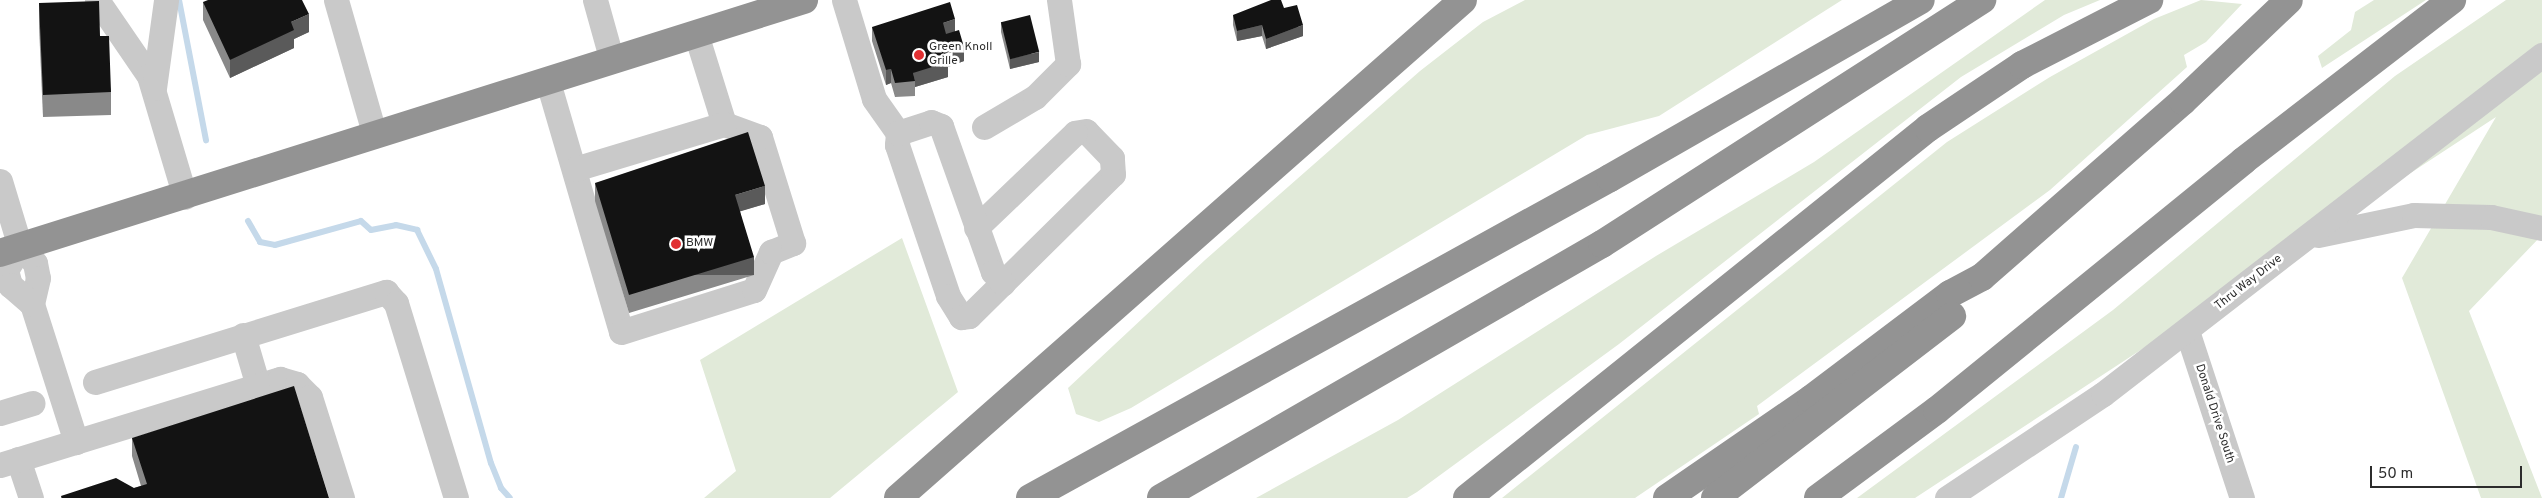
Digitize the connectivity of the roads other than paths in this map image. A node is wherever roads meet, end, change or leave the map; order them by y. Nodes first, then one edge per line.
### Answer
1 (97, 0) edge
2 (336, 0) edge
3 (595, 0) edge
4 (804, 0) edge
5 (844, 0) edge
6 (1059, 0) edge
7 (1463, 0) edge
8 (1921, 0) edge
9 (1982, 0) edge
10 (2149, 0) edge
11 (2289, 0) edge
12 (2452, 0) edge
13 (164, 1) edge
14 (696, 34) junction
15 (2542, 56) edge
16 (612, 61) junction
17 (548, 82) junction
18 (154, 88) junction
19 (724, 124) junction
20 (984, 127) dead end
21 (898, 133) junction
22 (375, 136) junction
23 (574, 169) junction
24 (0, 182) edge
25 (184, 196) junction
26 (976, 228) junction
27 (2542, 228) edge
28 (2306, 238) junction
29 (10, 250) edge
30 (1982, 277) junction
31 (1003, 283) junction
32 (2187, 330) junction
33 (243, 335) junction
34 (95, 382) dead end
35 (258, 386) junction
36 (32, 403) dead end
37 (0, 413) edge
38 (76, 442) junction
39 (9, 462) edge
40 (31, 498) edge
41 (342, 498) edge
42 (456, 498) edge
43 (898, 498) edge
44 (1030, 498) edge
45 (1161, 498) edge
46 (1467, 498) edge
47 (1667, 498) edge
48 (1715, 498) edge
49 (1818, 498) edge
50 (1947, 498) edge
51 (2242, 498) edge

1 - 18 street
2 - 22 street
3 - 16 street
4 - 14 highway
5 - 21 street
6 - 20 street
7 - 43 highway
8 - 44 highway
9 - 45 highway
10 - 46 highway
11 - 30 highway
12 - 49 highway
13 - 18 street
14 - 16 highway
14 - 19 street
15 - 28 street, Thru Way Drive
16 - 17 highway
17 - 22 highway
17 - 23 street
18 - 25 street
19 - 23 street
19 - 23 street
21 - 26 street
21 - 31 street
22 - 25 highway
24 - 29 street
25 - 29 highway
26 - 31 street
26 - 31 street
27 - 28 street
28 - 32 street, Thru Way Drive
29 - 38 street
30 - 47 highway
30 - 48 highway
32 - 50 street, Thru Way Drive
32 - 51 street, Donald Drive South
33 - 34 street
33 - 35 street
33 - 42 street
35 - 38 street
35 - 41 street
36 - 37 street
38 - 39 street
39 - 40 street

